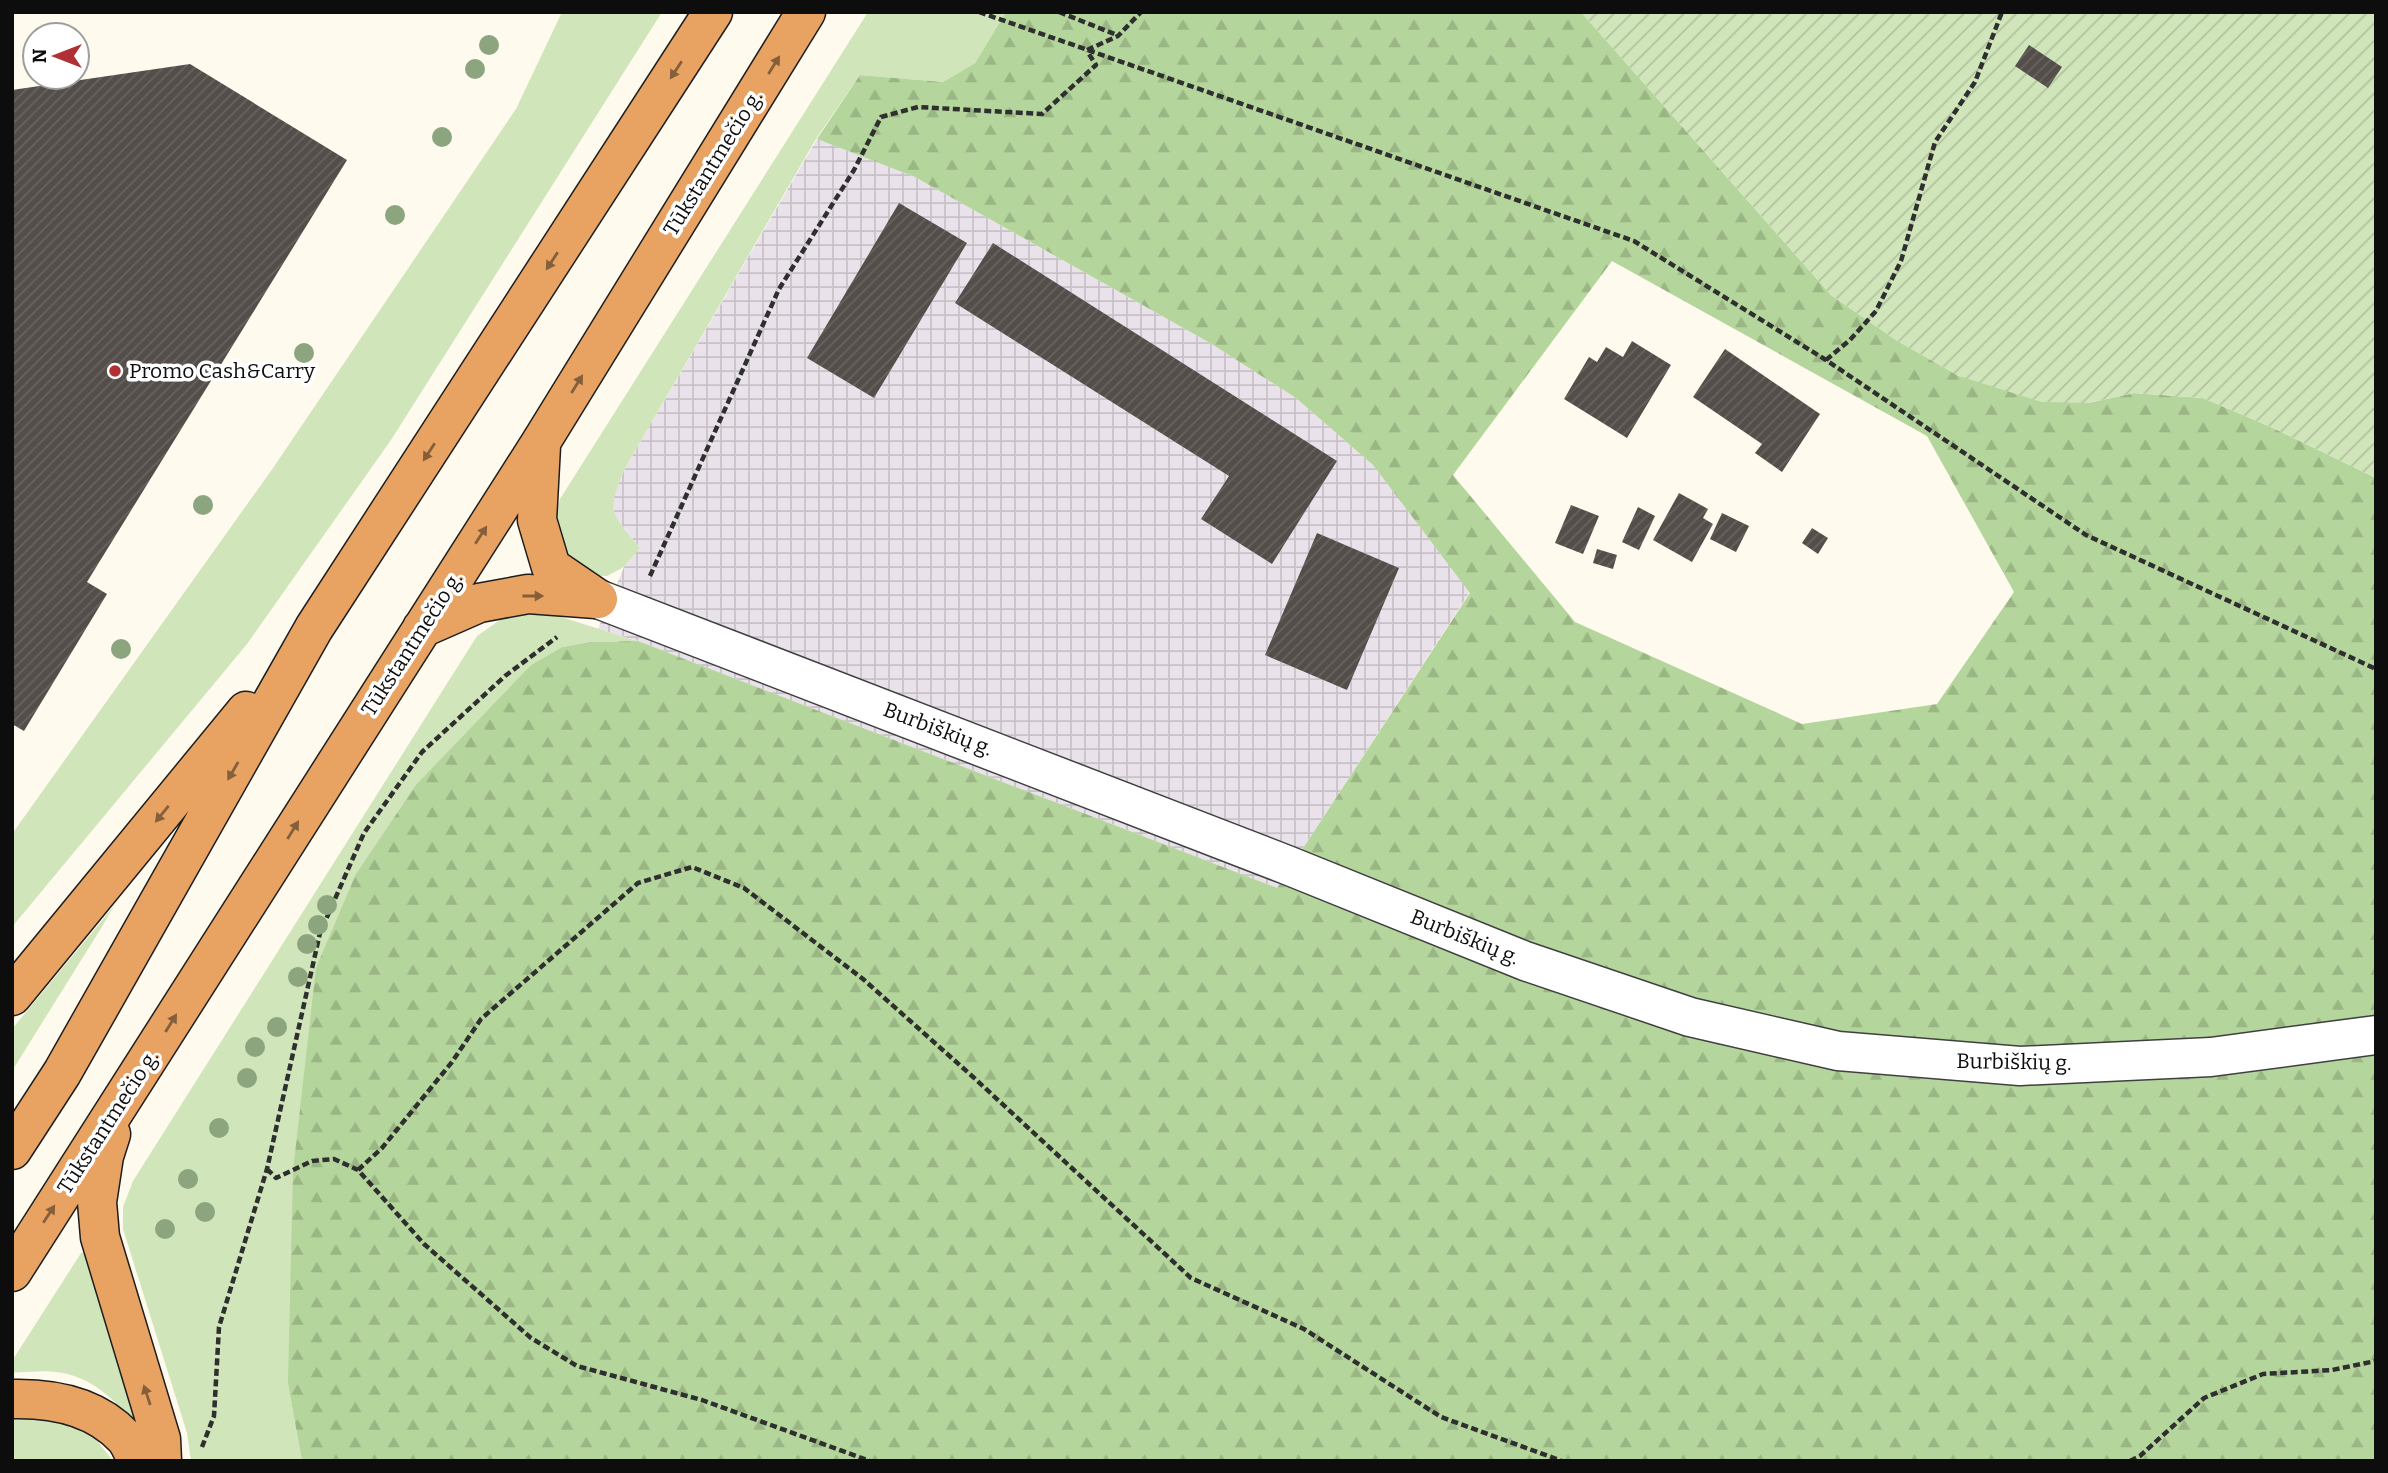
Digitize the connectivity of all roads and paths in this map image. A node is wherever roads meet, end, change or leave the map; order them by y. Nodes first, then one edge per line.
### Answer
1 (713, 12) edge
2 (806, 12) edge
3 (979, 12) edge
4 (1059, 12) edge
5 (1141, 12) edge
6 (2002, 12) edge
7 (1118, 36) junction
8 (1086, 50) junction
9 (1826, 360) junction
10 (541, 442) junction
11 (598, 599) junction
12 (634, 612) junction
13 (314, 628) junction
14 (422, 628) junction
15 (2376, 669) edge
16 (12, 996) edge
17 (2376, 1035) edge
18 (125, 1096) junction
19 (12, 1150) edge
20 (267, 1169) junction
21 (358, 1170) junction
22 (12, 1272) edge
23 (2376, 1361) edge
24 (12, 1399) edge
25 (201, 1450) dead end
26 (137, 1461) edge
27 (162, 1461) edge
28 (870, 1461) edge
29 (1562, 1461) edge
30 (2130, 1461) edge

1 -> 13 highway
10 -> 2 highway, Tūkstantmečio g.
3 - 8 path
4 - 7 path
5 - 7 path
6 - 9 path
7 - 8 path
8 - 9 path
8 - 12 path
9 - 15 path
10 - 11 highway
14 -> 10 highway, Tūkstantmečio g.
11 - 12 street, Burbiškių g.
14 -> 11 highway
11 - 20 path
12 - 17 street, Burbiškių g.
13 -> 16 highway
13 -> 19 highway
18 -> 14 highway, Tūkstantmečio g.
22 -> 18 highway, Tūkstantmečio g.
27 -> 18 highway
20 - 21 path
20 - 25 path
21 - 28 path
21 - 29 path
23 - 30 path
24 - 26 highway

